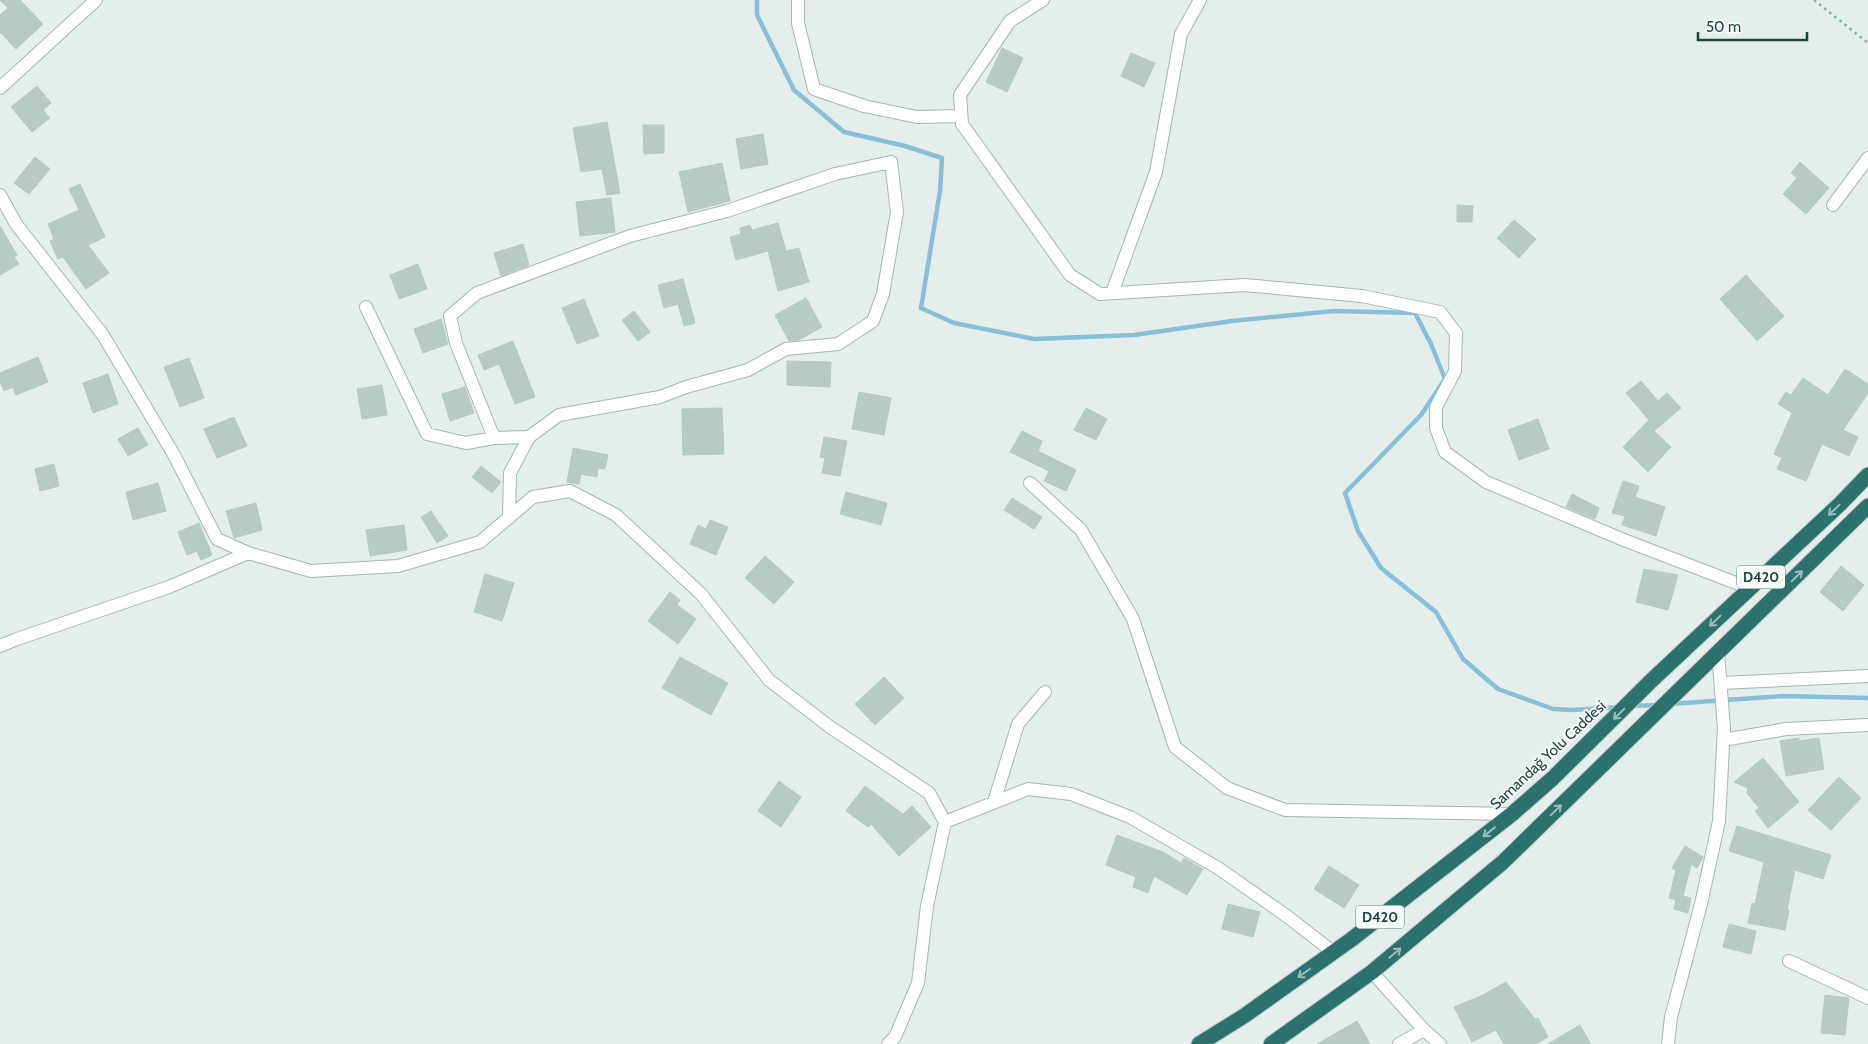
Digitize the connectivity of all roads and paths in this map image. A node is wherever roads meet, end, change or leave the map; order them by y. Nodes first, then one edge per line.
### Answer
1 (96, 0) edge
2 (798, 0) edge
3 (1043, 0) edge
4 (1200, 0) edge
5 (1814, 0) edge
6 (1868, 43) edge
7 (0, 88) edge
8 (961, 116) junction
9 (1868, 158) edge
10 (0, 195) edge
11 (1833, 205) dead end
12 (1112, 293) junction
13 (366, 307) dead end
14 (528, 437) junction
15 (494, 438) junction
16 (1868, 475) edge
17 (1030, 483) dead end
18 (1868, 506) edge
19 (509, 518) junction
20 (248, 553) junction
21 (1749, 588) junction
22 (0, 646) edge
23 (1718, 652) junction
24 (1868, 676) edge
25 (1721, 687) junction
26 (1045, 692) dead end
27 (1868, 725) edge
28 (1724, 740) junction
29 (994, 802) junction
30 (1512, 814) junction
31 (945, 822) junction
32 (1333, 952) junction
33 (1788, 961) dead end
34 (1372, 972) junction
35 (1868, 998) edge
36 (1424, 1030) junction
37 (888, 1044) edge
38 (1199, 1044) edge
39 (1271, 1044) edge
40 (1398, 1044) edge
41 (1440, 1044) edge
42 (1668, 1044) edge

1 - 7 street
2 - 8 street
3 - 8 street
4 - 12 street
5 - 6 path
8 - 12 street
9 - 11 street
10 - 20 street
12 - 21 street
13 - 15 street
14 - 15 street
14 - 15 street
14 - 19 street
16 -> 21 highway, Samandağ Yolu Caddesi / D420
17 - 30 street
23 -> 18 highway, D420
19 - 20 street
19 - 31 street
20 - 22 street
21 -> 30 highway, Samandağ Yolu Caddesi / D420
23 - 25 street
34 -> 23 highway, D420
24 - 25 street
25 - 28 street
26 - 29 street
27 - 28 street
28 - 42 street
29 - 31 street
29 - 32 street
30 -> 32 highway, Samandağ Yolu Caddesi / D420
31 - 37 street
32 -> 38 highway, Samandağ Yolu Caddesi / D420
33 - 35 street
34 - 36 street
34 - 39 highway, D420
36 - 40 street
36 - 41 street

